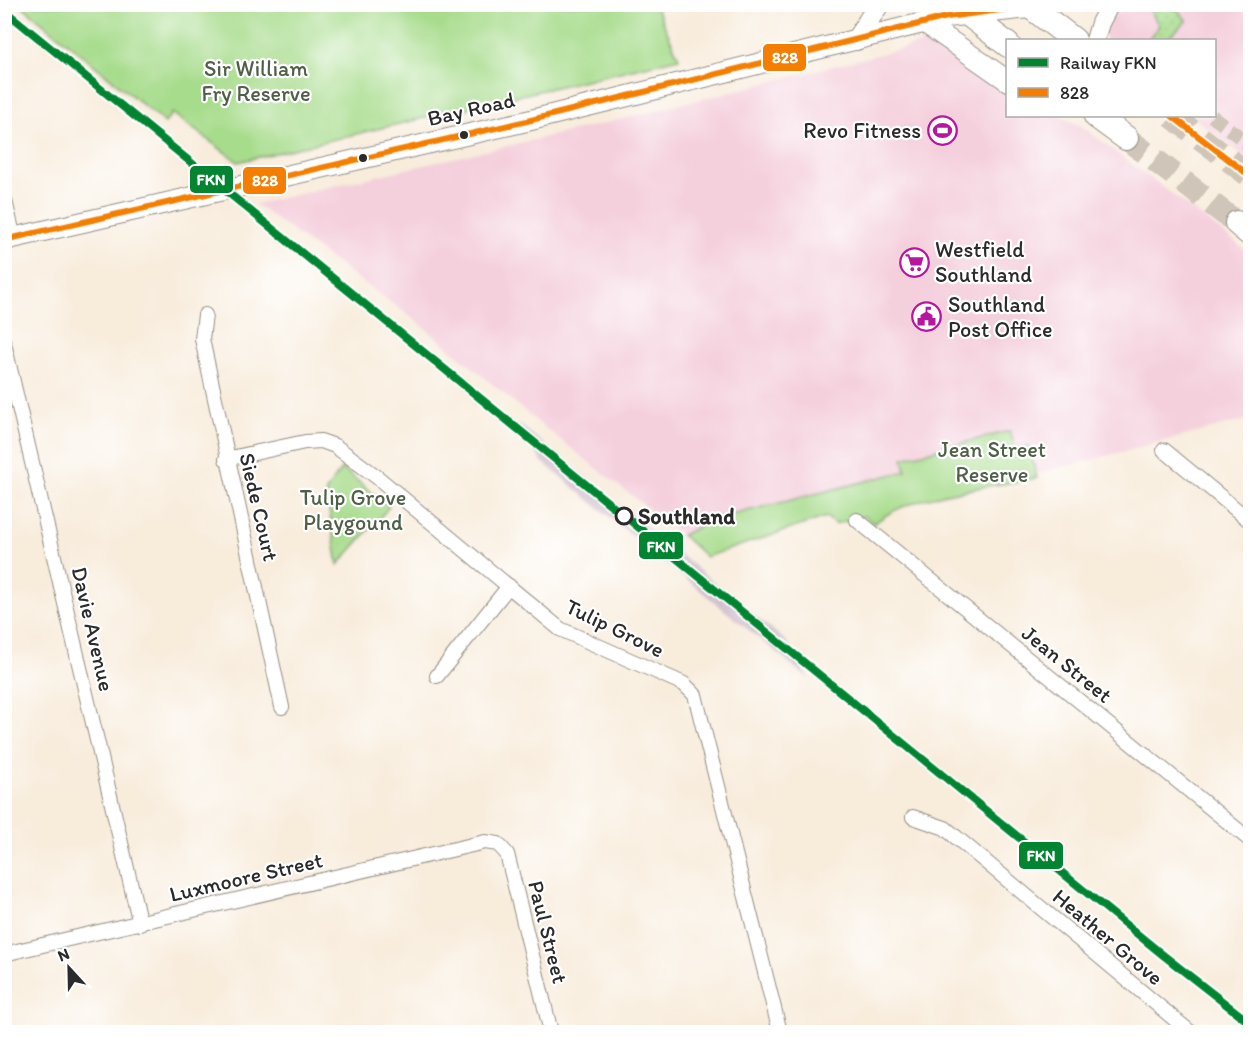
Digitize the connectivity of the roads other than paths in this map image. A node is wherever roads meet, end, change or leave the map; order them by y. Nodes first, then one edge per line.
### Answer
1 (879, 4) edge
2 (1110, 4) edge
3 (1035, 6) edge
4 (962, 10) edge
5 (925, 23) junction
6 (1073, 39) edge
7 (1095, 39) edge
8 (856, 40) junction
9 (1006, 43) edge
10 (1006, 80) edge
11 (1095, 117) edge
12 (1126, 138) tunnel mouth
13 (4, 197) edge
14 (9, 239) edge
15 (205, 315) dead end
16 (4, 343) edge
17 (1164, 450) dead end
18 (226, 459) junction
19 (857, 520) dead end
20 (1251, 521) edge
21 (509, 586) junction
22 (437, 676) dead end
23 (282, 707) dead end
24 (913, 817) dead end
25 (1251, 840) edge
26 (498, 844) joint
27 (140, 924) junction
28 (4, 954) edge
29 (551, 1032) edge
30 (780, 1032) edge
31 (1189, 1032) edge

1 - 8 main road
2 - 7 street
3 - 4 main road, Bay Road
3 - 6 highway
4 - 5 main road, Bay Road
4 - 9 highway
5 - 8 main road, Bay Road
5 - 10 main road
8 - 14 main road, Bay Road
11 - 12 highway
13 - 14 street
15 - 18 street, Siede Court
16 - 27 street, Davie Avenue
17 - 20 street
18 - 21 street, Tulip Grove
18 - 23 street, Siede Court
19 - 25 street, Jean Street
21 - 22 street
21 - 30 street, Tulip Grove
24 - 31 street, Heather Grove
26 - 27 street, Luxmoore Street
26 - 29 street, Paul Street
27 - 28 street, Luxmoore Street

